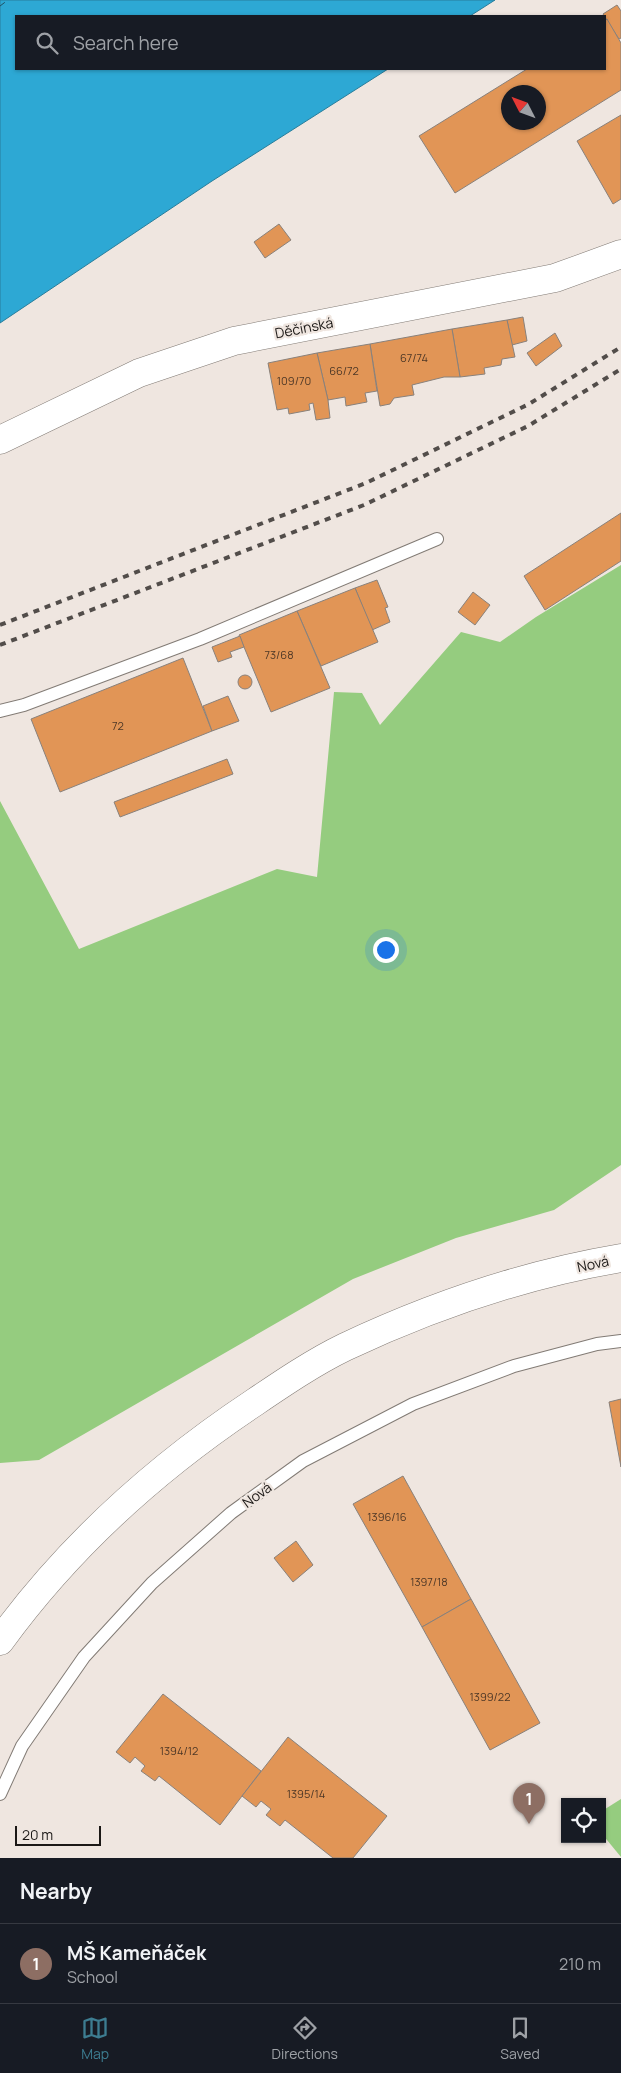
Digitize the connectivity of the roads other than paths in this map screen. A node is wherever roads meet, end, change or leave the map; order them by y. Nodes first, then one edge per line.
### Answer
1 (621, 254) edge
2 (0, 440) edge
3 (437, 539) dead end
4 (0, 711) edge
5 (621, 1258) edge
6 (621, 1341) edge
7 (4, 1627) edge
8 (0, 1794) edge

1 - 2 street, Děčínská
3 - 4 lane
5 - 7 street, Nová
6 - 8 lane, Nová

